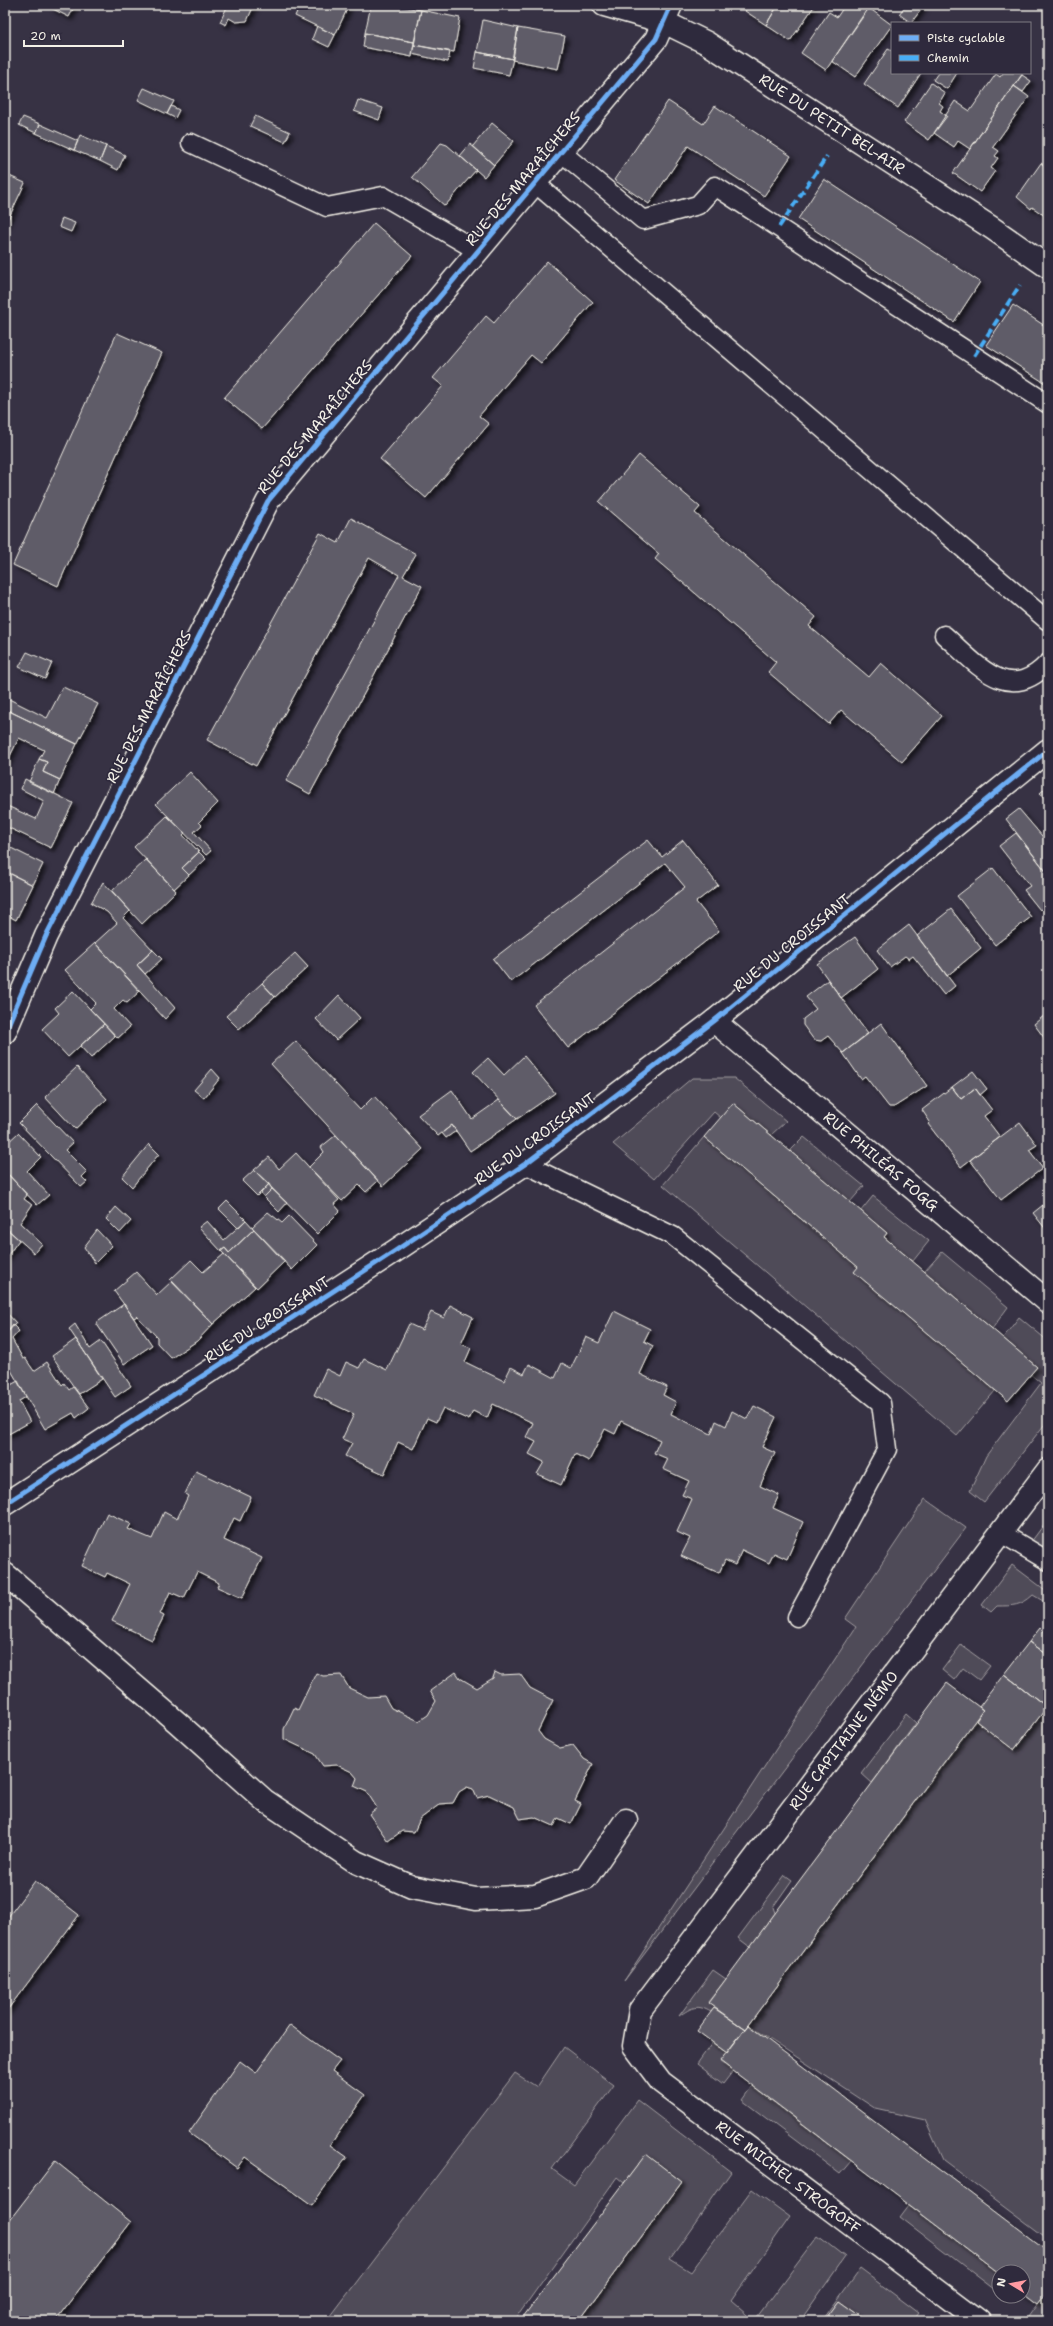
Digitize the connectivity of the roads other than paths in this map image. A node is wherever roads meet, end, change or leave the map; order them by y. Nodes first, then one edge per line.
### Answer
1 (604, 5) edge
2 (667, 13) edge
3 (191, 143) dead end
4 (562, 152) junction
5 (535, 183) junction
6 (478, 251) junction
7 (1048, 267) edge
8 (1048, 404) edge
9 (1048, 621) edge
10 (944, 635) dead end
11 (1048, 663) edge
12 (1048, 750) edge
13 (12, 991) edge
14 (714, 1022) junction
15 (5, 1032) edge
16 (526, 1164) junction
17 (1048, 1302) edge
18 (1048, 1470) edge
19 (5, 1504) edge
20 (1001, 1533) junction
21 (1048, 1561) edge
22 (5, 1574) edge
23 (797, 1617) dead end
24 (626, 1820) dead end
25 (640, 2010) joint
26 (979, 2321) edge

1 - 2 street, RUE DU PETIT BEL-AIR
2 - 4 street, RUE DES MARAÎCHERS
2 - 7 street, RUE DU PETIT BEL-AIR
3 - 6 lane
4 - 5 street, RUE DES MARAÎCHERS
4 - 8 lane
5 - 6 street, RUE DES MARAÎCHERS
5 - 9 lane
6 - 13 street, RUE DES MARAÎCHERS
10 - 11 lane
12 - 14 street, RUE DU CROISSANT
13 - 15 street, RUE DES MARAÎCHERS
14 - 16 street, RUE DU CROISSANT
14 - 17 street, RUE PHILÉAS FOGG
16 - 19 street, RUE DU CROISSANT
16 - 23 lane
18 - 20 street, RUE CAPITAINE NÉMO
20 - 21 lane
20 - 25 street, RUE CAPITAINE NÉMO
22 - 24 street
25 - 26 street, RUE MICHEL STROGOFF

